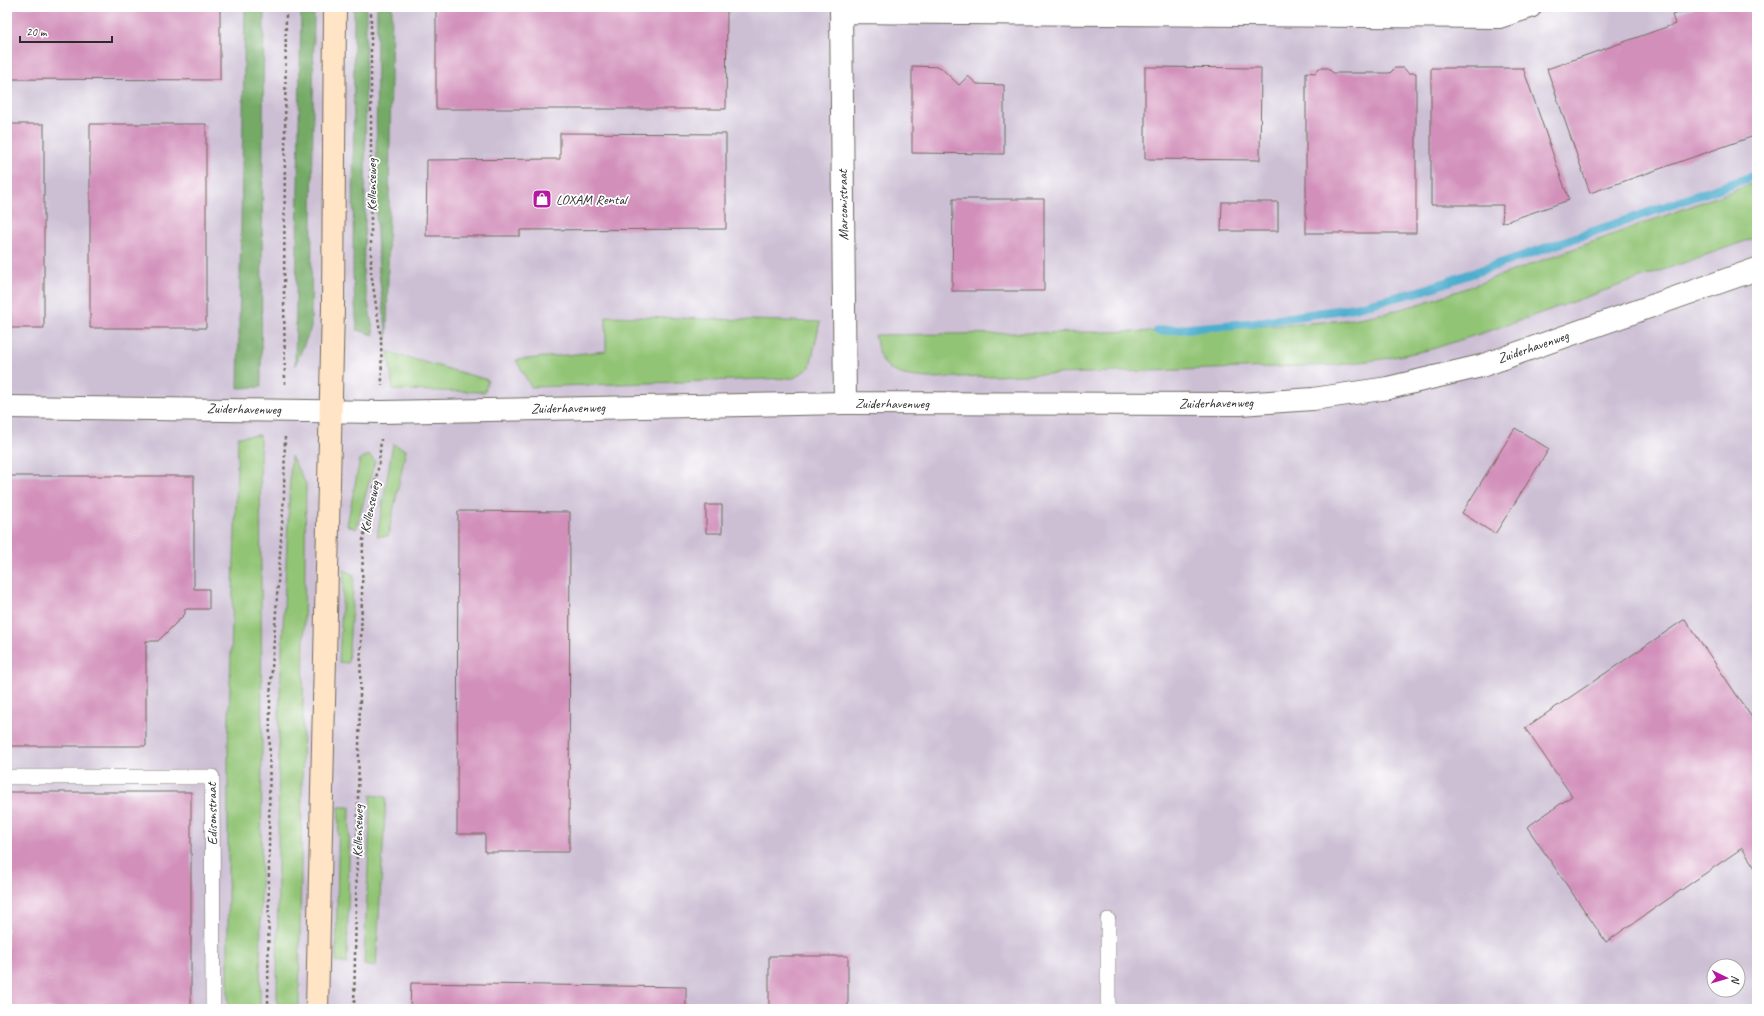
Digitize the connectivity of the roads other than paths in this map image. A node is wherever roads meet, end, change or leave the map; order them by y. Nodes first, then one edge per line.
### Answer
1 (335, 7) edge
2 (1530, 7) edge
3 (841, 9) edge
4 (1757, 268) edge
5 (845, 404) junction
6 (7, 406) edge
7 (331, 411) junction
8 (7, 777) edge
9 (1108, 920) dead end
10 (212, 1009) edge
11 (317, 1009) edge
12 (1108, 1009) edge

1 - 7 main road
2 - 3 street
3 - 5 street, Marconistraat
4 - 5 street, Zuiderhavenweg
5 - 7 street, Zuiderhavenweg
6 - 7 street, Zuiderhavenweg
7 - 11 main road
8 - 10 lane, Edisonstraat
9 - 12 lane

